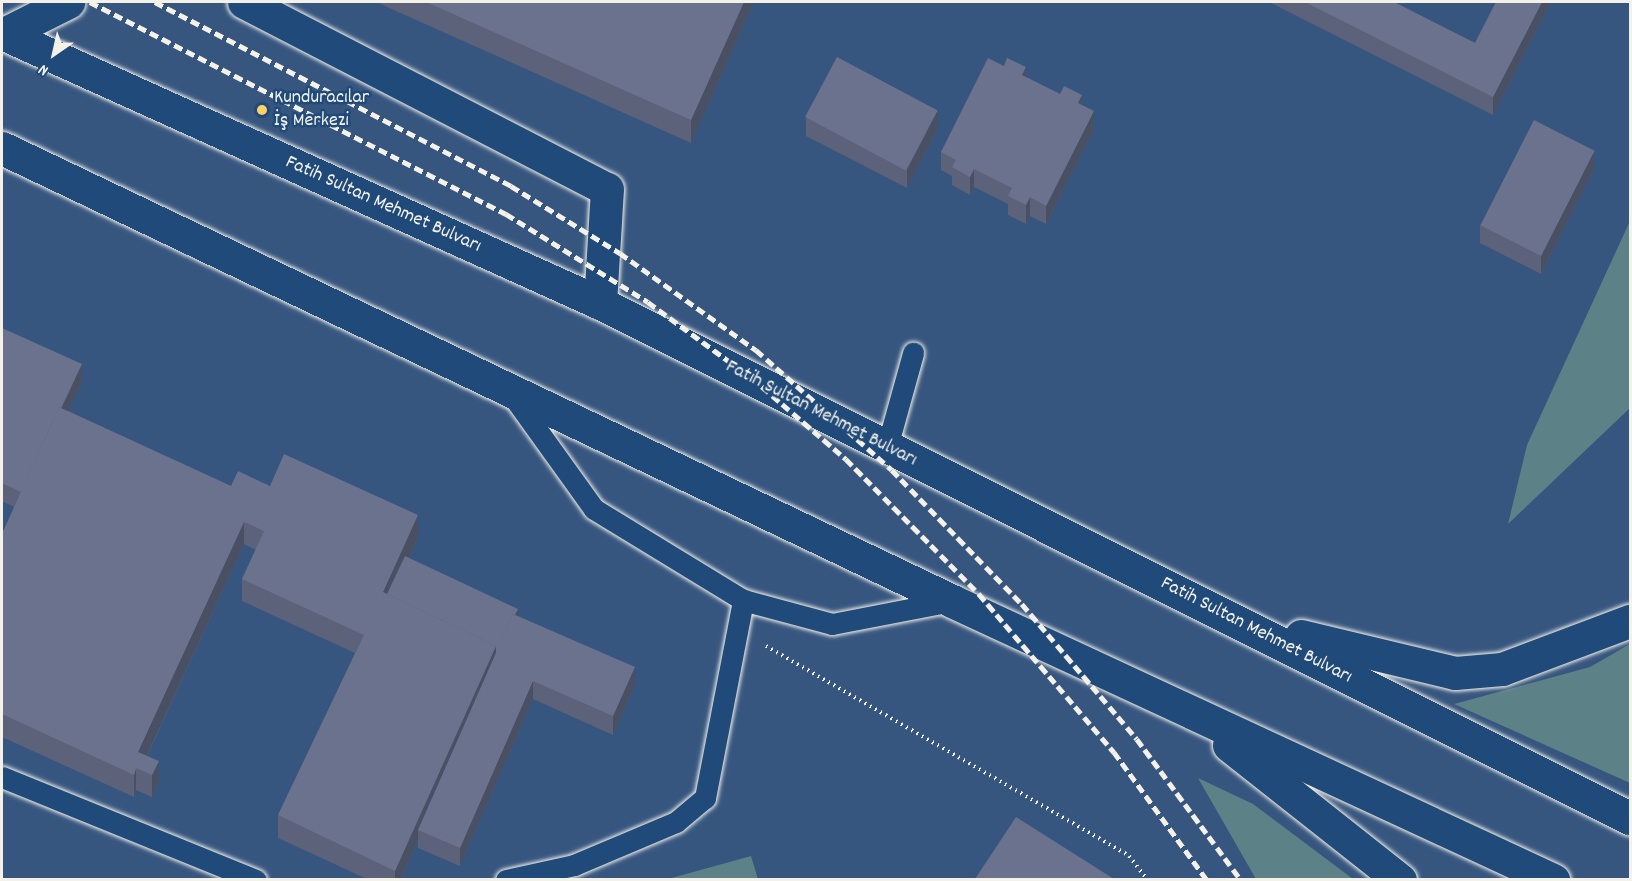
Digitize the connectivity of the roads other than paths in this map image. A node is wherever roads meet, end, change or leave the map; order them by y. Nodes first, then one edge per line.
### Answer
1 (68, 2) edge
2 (244, 2) edge
3 (3, 33) edge
4 (2, 148) edge
5 (600, 303) junction
6 (914, 353) dead end
7 (508, 390) junction
8 (886, 447) junction
9 (742, 600) junction
10 (952, 601) junction
11 (1212, 609) junction
12 (1630, 621) edge
13 (1182, 709) junction
14 (2, 777) edge
15 (1630, 818) edge
16 (256, 879) edge
17 (506, 879) edge
18 (1400, 879) edge
19 (1553, 879) edge

1 - 3 main road
2 - 5 main road
3 - 5 main road, Fatih Sultan Mehmet Bulvarı
4 - 7 main road
5 - 8 main road, Fatih Sultan Mehmet Bulvarı
6 - 8 lane
7 - 9 lane
7 - 10 main road
8 - 11 main road, Fatih Sultan Mehmet Bulvarı
9 - 10 lane
9 - 17 lane
10 - 13 main road
11 - 12 main road
11 - 15 main road, Fatih Sultan Mehmet Bulvarı
13 - 18 main road
13 - 19 main road
14 - 16 lane

